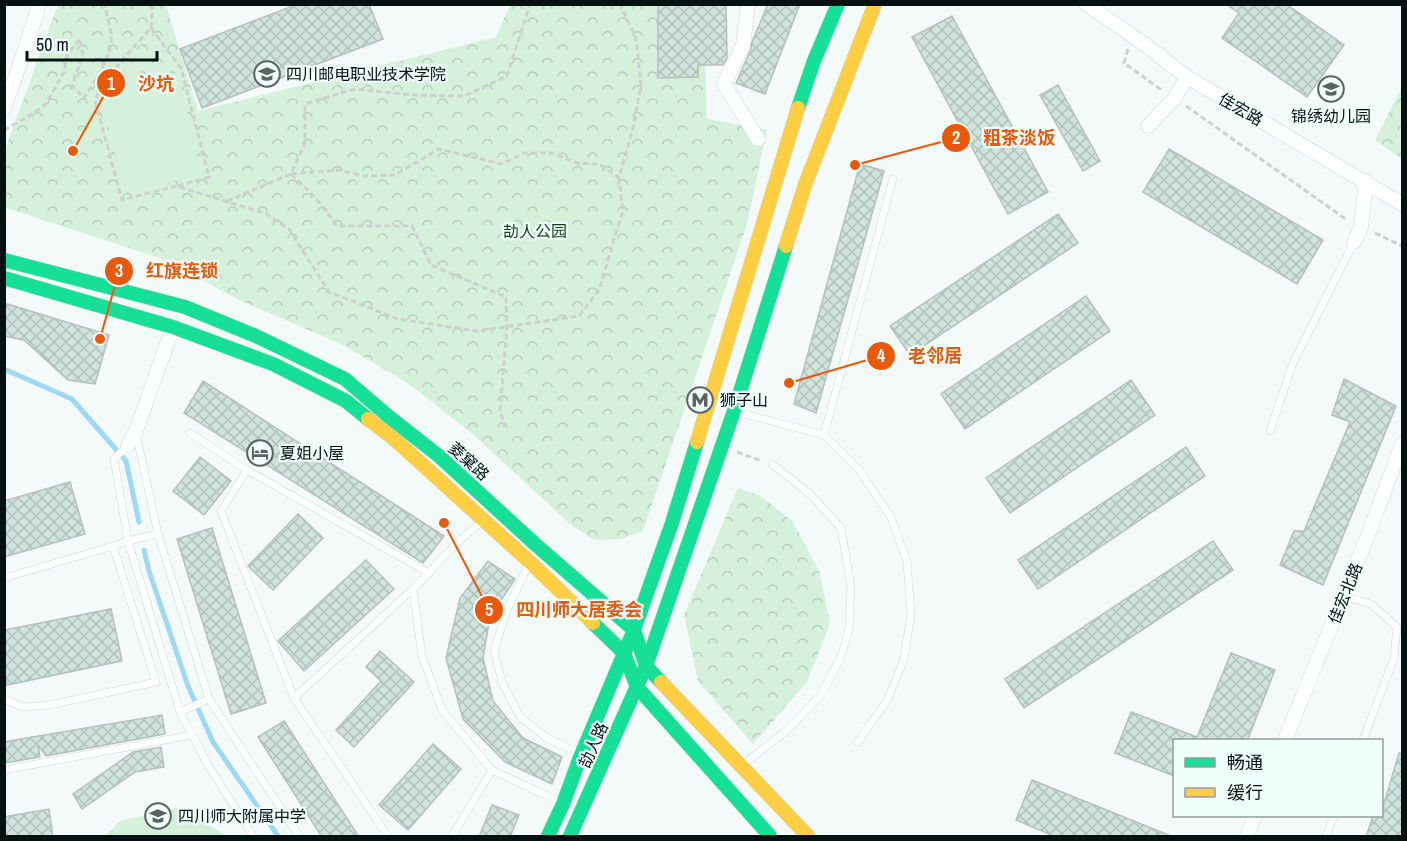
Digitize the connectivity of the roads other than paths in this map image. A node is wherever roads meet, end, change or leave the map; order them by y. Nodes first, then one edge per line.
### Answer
1 (38, 4) edge
2 (838, 4) edge
3 (875, 4) edge
4 (1086, 4) edge
5 (748, 5) edge
6 (1187, 77) junction
7 (4, 109) edge
8 (1148, 126) dead end
9 (758, 139) dead end
10 (893, 179) dead end
11 (1366, 182) junction
12 (1402, 204) edge
13 (1354, 242) joint
14 (4, 260) edge
15 (4, 278) edge
16 (173, 327) junction
17 (734, 411) junction
18 (136, 431) junction
19 (1270, 431) dead end
20 (190, 433) dead end
21 (824, 435) junction
22 (1402, 444) edge
23 (128, 445) joint
24 (772, 464) road end
25 (247, 470) junction
26 (483, 520) junction
27 (158, 534) junction
28 (128, 541) junction
29 (113, 546) junction
30 (530, 562) junction
31 (429, 573) junction
32 (4, 578) edge
33 (413, 589) junction
34 (1343, 596) junction
35 (1400, 627) edge
36 (634, 630) junction
37 (624, 653) junction
38 (646, 666) junction
39 (637, 687) junction
40 (294, 698) junction
41 (4, 699) edge
42 (209, 699) junction
43 (180, 712) junction
44 (192, 735) junction
45 (1286, 739) edge
46 (1364, 739) edge
47 (858, 742) dead end
48 (581, 755) junction
49 (742, 765) junction
50 (4, 770) edge
51 (492, 770) junction
52 (563, 804) junction
53 (1255, 817) edge
54 (1334, 817) edge
55 (253, 837) edge
56 (299, 837) edge
57 (388, 837) edge
58 (452, 837) edge
59 (548, 837) edge
60 (570, 837) edge
61 (770, 837) edge
62 (808, 837) edge
63 (1246, 837) edge
64 (1326, 837) edge

1 - 7 street
2 - 36 street
3 - 17 street, 劼人路
4 - 6 street, 佳宏路
5 - 9 street
6 - 8 street
6 - 11 street, 佳宏路
10 - 21 lane
11 - 12 street, 佳宏路
11 - 13 street
13 - 19 lane
14 - 36 street, 菱窠路
15 - 16 street, 菱窠路
16 - 18 street
16 - 26 street, 菱窠路
17 - 21 lane
17 - 38 street, 劼人路
18 - 23 street
18 - 27 lane
20 - 25 lane
21 - 47 lane
22 - 34 street, 佳宏北路
23 - 28 lane
24 - 49 lane
25 - 31 lane
25 - 40 lane
26 - 30 street, 菱窠路
26 - 31 lane
27 - 28 lane
27 - 42 lane
28 - 29 lane
28 - 43 lane
29 - 32 lane
29 - 41 lane
30 - 37 street, 菱窠路
30 - 48 lane
31 - 33 lane
33 - 40 lane
33 - 51 lane
34 - 35 lane
34 - 45 street, 佳宏北路
35 - 46 lane
36 - 37 street
36 - 38 street
37 - 39 street, 菱窠路
37 - 48 street
38 - 39 street, 劼人路
38 - 49 street
39 - 60 street, 劼人路
39 - 61 street, 菱窠路
40 - 57 lane
42 - 43 lane
42 - 56 lane
43 - 44 lane
44 - 50 lane
44 - 55 lane
48 - 52 street
49 - 62 street
51 - 52 lane
51 - 58 lane
52 - 59 street
53 - 63 street
54 - 64 lane

